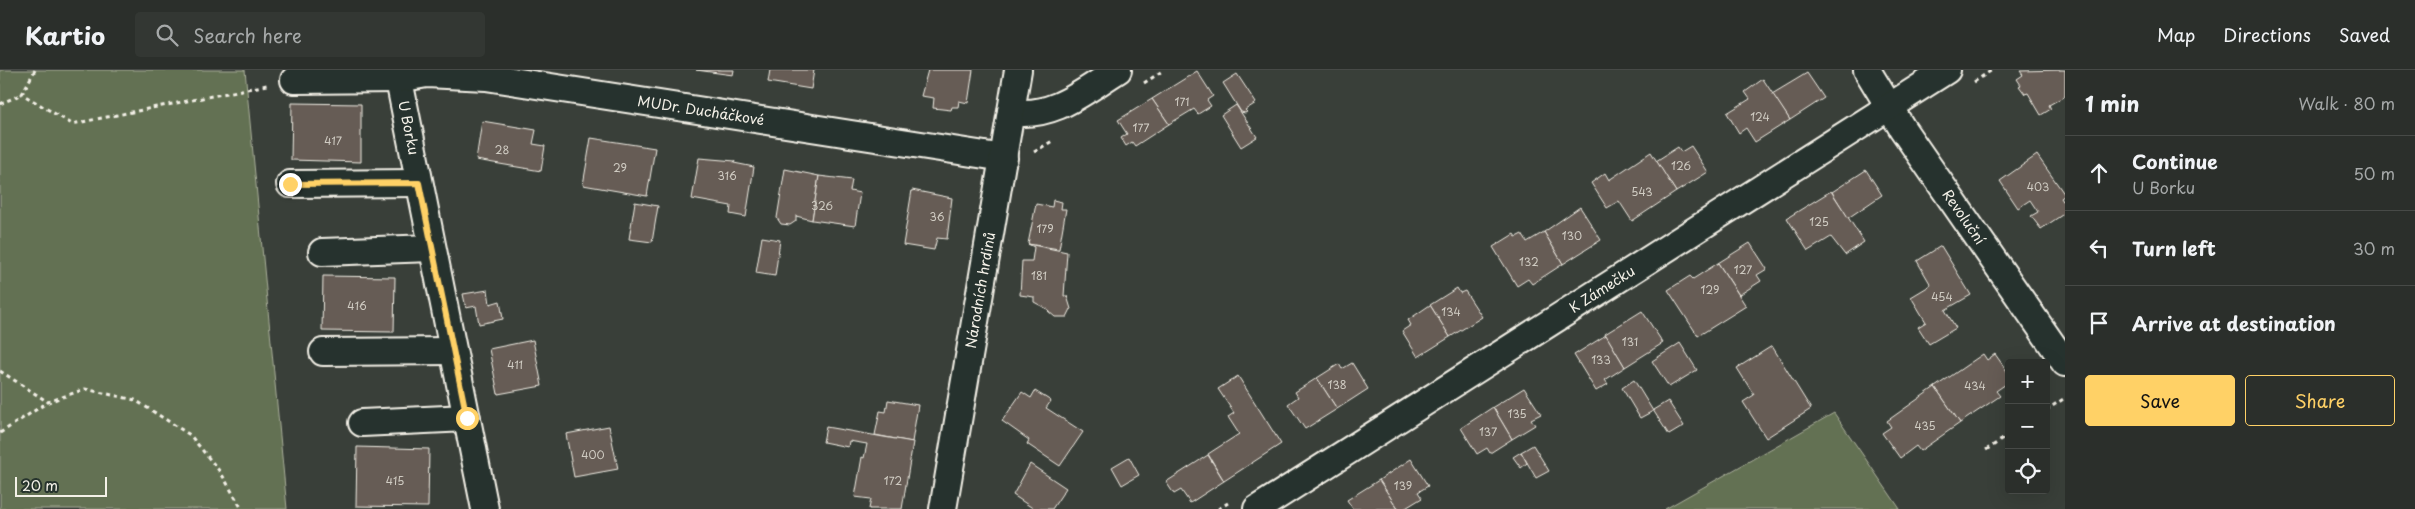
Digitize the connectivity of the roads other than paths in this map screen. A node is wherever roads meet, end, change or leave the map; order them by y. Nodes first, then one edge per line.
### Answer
1 (1018, 70) edge
2 (1118, 70) edge
3 (1867, 70) edge
4 (1947, 70) edge
5 (397, 74) edge
6 (294, 80) road end
7 (1888, 107) junction
8 (1011, 112) junction
9 (1004, 158) junction
10 (419, 183) junction
11 (290, 184) dead end
12 (432, 248) junction
13 (322, 252) dead end
14 (453, 351) junction
15 (323, 352) dead end
16 (2065, 363) edge
17 (467, 418) junction
18 (362, 423) dead end
19 (485, 509) edge
20 (943, 509) edge
21 (1257, 509) edge

1 - 8 street, Národních hrdinů
2 - 8 street
3 - 7 street, Revoluční
4 - 7 street, K Zámečku
5 - 6 street, MUDr. Ducháčkové
5 - 9 street, MUDr. Ducháčkové
5 - 10 street, U Borku
7 - 16 street, Revoluční
7 - 21 street, K Zámečku
8 - 9 street, Národních hrdinů
9 - 20 street, Národních hrdinů
10 - 11 street
10 - 12 street, U Borku
12 - 13 street
12 - 14 street, U Borku
14 - 15 street
14 - 17 street, U Borku
17 - 18 street
17 - 19 street, U Borku

